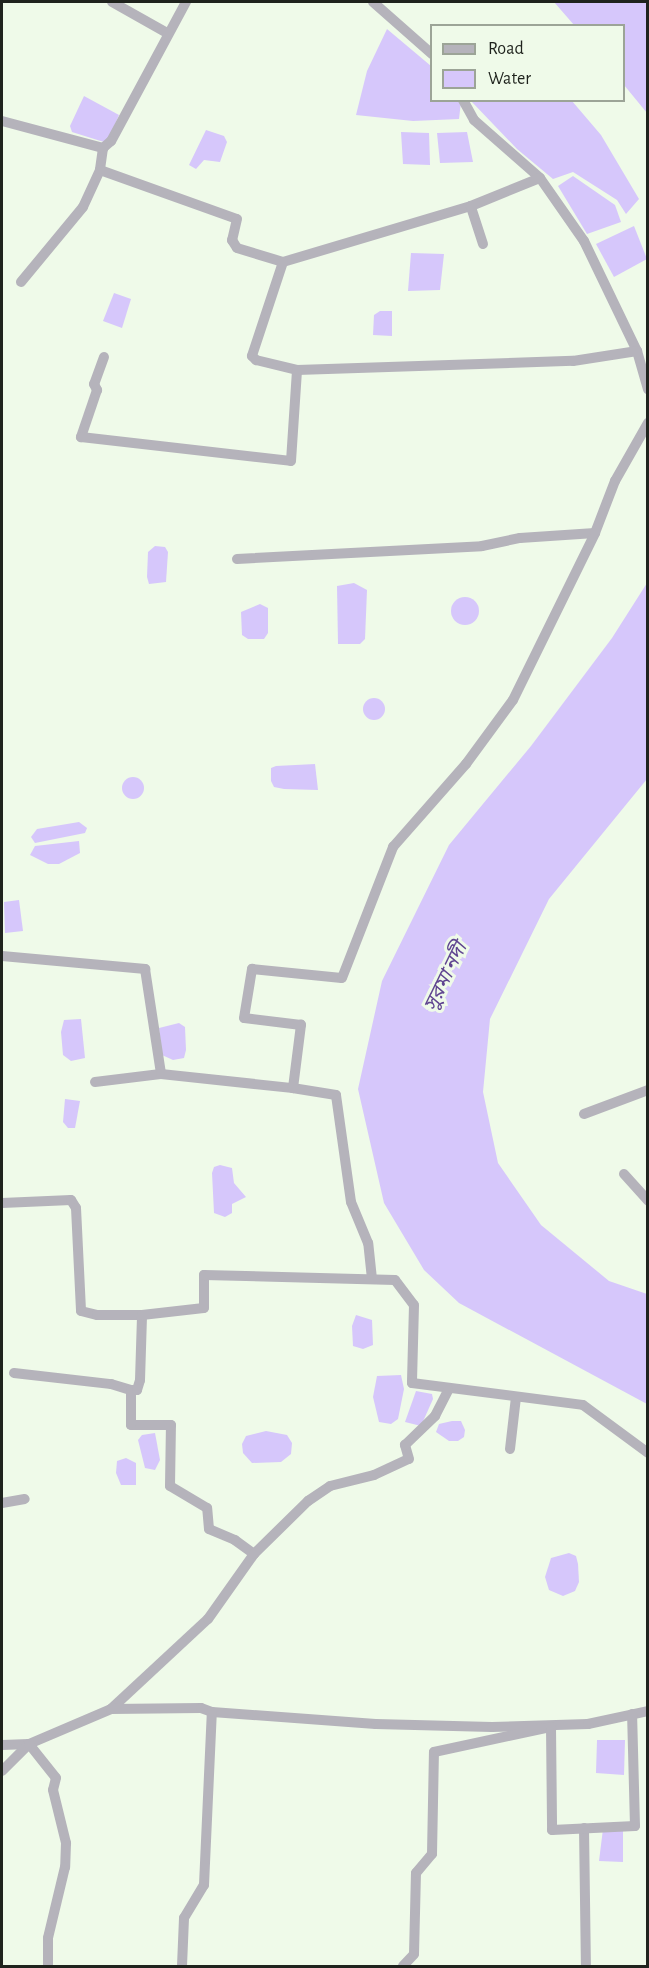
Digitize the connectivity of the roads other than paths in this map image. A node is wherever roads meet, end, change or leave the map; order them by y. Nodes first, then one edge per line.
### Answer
1 (111, 2) edge
2 (186, 2) edge
3 (373, 2) edge
4 (167, 33) junction
5 (430, 52) edge
6 (464, 102) edge
7 (2, 122) edge
8 (103, 148) junction
9 (100, 170) junction
10 (540, 178) junction
11 (471, 206) junction
12 (483, 244) dead end
13 (283, 262) junction
14 (21, 282) dead end
15 (637, 351) junction
16 (104, 357) dead end
17 (297, 370) junction
18 (648, 389) edge
19 (648, 423) edge
20 (595, 533) junction
21 (237, 560) dead end
22 (2, 956) edge
23 (161, 1074) junction
24 (95, 1082) dead end
25 (293, 1088) junction
26 (648, 1090) edge
27 (584, 1114) dead end
28 (624, 1174) dead end
29 (648, 1202) edge
30 (2, 1203) edge
31 (372, 1279) junction
32 (142, 1314) junction
33 (14, 1373) dead end
34 (131, 1390) junction
35 (448, 1390) junction
36 (516, 1397) junction
37 (510, 1449) dead end
38 (648, 1453) edge
39 (25, 1499) dead end
40 (2, 1503) edge
41 (254, 1554) junction
42 (111, 1709) junction
43 (648, 1711) edge
44 (212, 1712) junction
45 (632, 1714) junction
46 (551, 1727) junction
47 (29, 1744) junction
48 (2, 1745) edge
49 (2, 1771) edge
50 (584, 1828) junction
51 (48, 1966) edge
52 (182, 1966) edge
53 (403, 1966) edge
54 (586, 1966) edge

1 - 4 street
2 - 4 street
3 - 5 street
4 - 8 street
6 - 10 street
7 - 8 street
8 - 9 street
9 - 13 street
9 - 14 street
10 - 11 street
10 - 15 street
11 - 12 street
11 - 13 street
13 - 17 street
15 - 17 street
15 - 18 street
16 - 17 street
19 - 20 street
20 - 21 street
20 - 25 street
22 - 23 street
23 - 24 street
23 - 25 street
25 - 31 street
26 - 27 street
28 - 29 street
30 - 32 street
31 - 32 street
31 - 35 street
32 - 34 street
33 - 34 street
34 - 41 street
35 - 36 street
35 - 41 street
36 - 37 street
36 - 38 street
39 - 40 street
41 - 42 street
42 - 44 street
42 - 47 street
43 - 45 street
44 - 46 street
44 - 52 street
45 - 46 street
45 - 50 street
46 - 50 street
46 - 53 street
47 - 48 street
47 - 49 street
47 - 51 street
50 - 54 street

